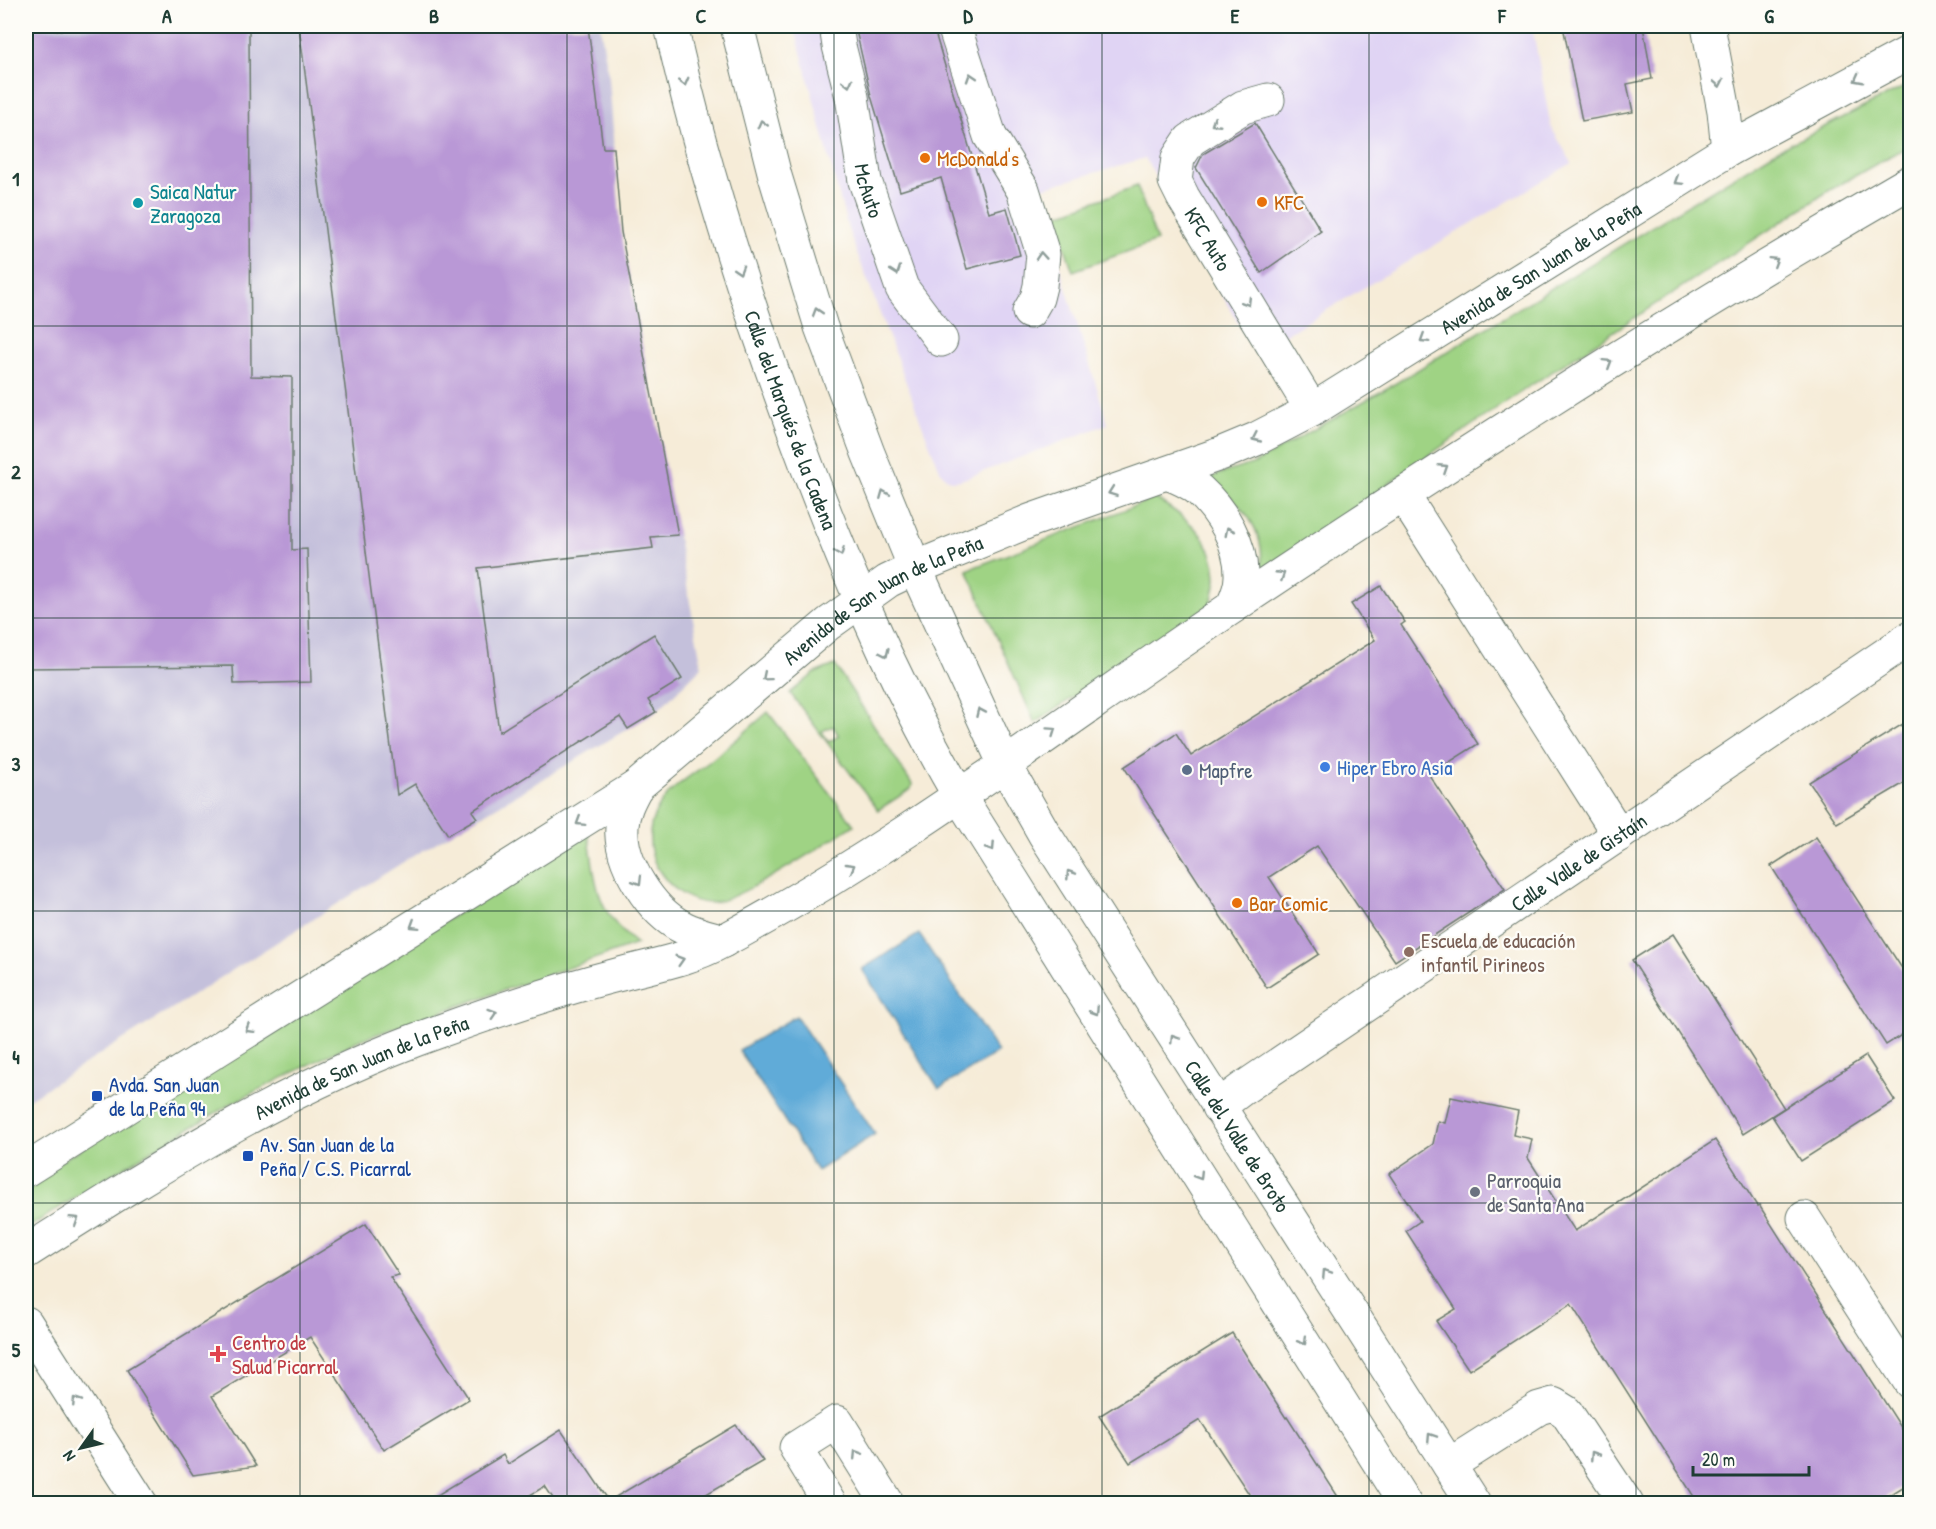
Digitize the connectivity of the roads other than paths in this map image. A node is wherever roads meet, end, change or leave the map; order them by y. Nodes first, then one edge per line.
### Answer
1 (671, 26) edge
2 (737, 26) edge
3 (836, 26) edge
4 (954, 26) edge
5 (1708, 26) edge
6 (1911, 52) edge
7 (1268, 100) dead end
8 (1728, 150) junction
9 (1911, 182) edge
10 (1029, 312) dead end
11 (941, 340) dead end
12 (1312, 410) junction
13 (1167, 472) junction
14 (1403, 495) junction
15 (915, 568) junction
16 (860, 600) junction
17 (1232, 607) junction
18 (1911, 638) edge
19 (1005, 765) junction
20 (636, 787) junction
21 (960, 797) junction
22 (1619, 835) junction
23 (723, 941) junction
24 (1218, 1107) junction
25 (26, 1170) edge
26 (1804, 1218) dead end
27 (26, 1252) edge
28 (26, 1323) edge
29 (1911, 1382) edge
30 (1449, 1465) junction
31 (141, 1503) edge
32 (830, 1503) edge
33 (888, 1503) edge
34 (1405, 1503) edge
35 (1474, 1503) edge
36 (1627, 1503) edge

1 -> 16 main road, Calle del Marqués de la Cadena
15 -> 2 main road
3 -> 11 main road, McAuto
10 -> 4 main road
5 -> 8 main road
6 -> 8 main road, Avenida de San Juan de la Peña
7 -> 12 main road, KFC Auto
8 -> 12 main road, Avenida de San Juan de la Peña
14 -> 9 main road, Avenida de San Juan de la Peña
12 -> 13 main road, Avenida de San Juan de la Peña
13 -> 15 main road, Avenida de San Juan de la Peña
17 -> 13 main road
17 -> 14 main road, Avenida de San Juan de la Peña
14 - 22 main road
15 - 16 main road, Avenida de San Juan de la Peña
19 -> 15 main road
16 -> 20 main road, Avenida de San Juan de la Peña
16 -> 21 main road, Calle del Marqués de la Cadena
19 -> 17 main road, Avenida de San Juan de la Peña
18 - 22 main road, Calle Valle de Gistaín
19 - 21 main road, Avenida de San Juan de la Peña
24 -> 19 main road, Calle del Valle de Broto
20 -> 23 main road, Avenida de San Juan de la Peña
20 -> 25 main road, Avenida de San Juan de la Peña
23 -> 21 main road, Avenida de San Juan de la Peña
21 -> 34 main road
22 - 24 main road, Calle Valle de Gistaín
27 -> 23 main road, Avenida de San Juan de la Peña
30 -> 24 main road, Calle del Valle de Broto
26 - 29 main road
31 -> 28 main road
30 - 35 main road, Calle del Valle de Broto
36 -> 30 main road
33 -> 32 main road

